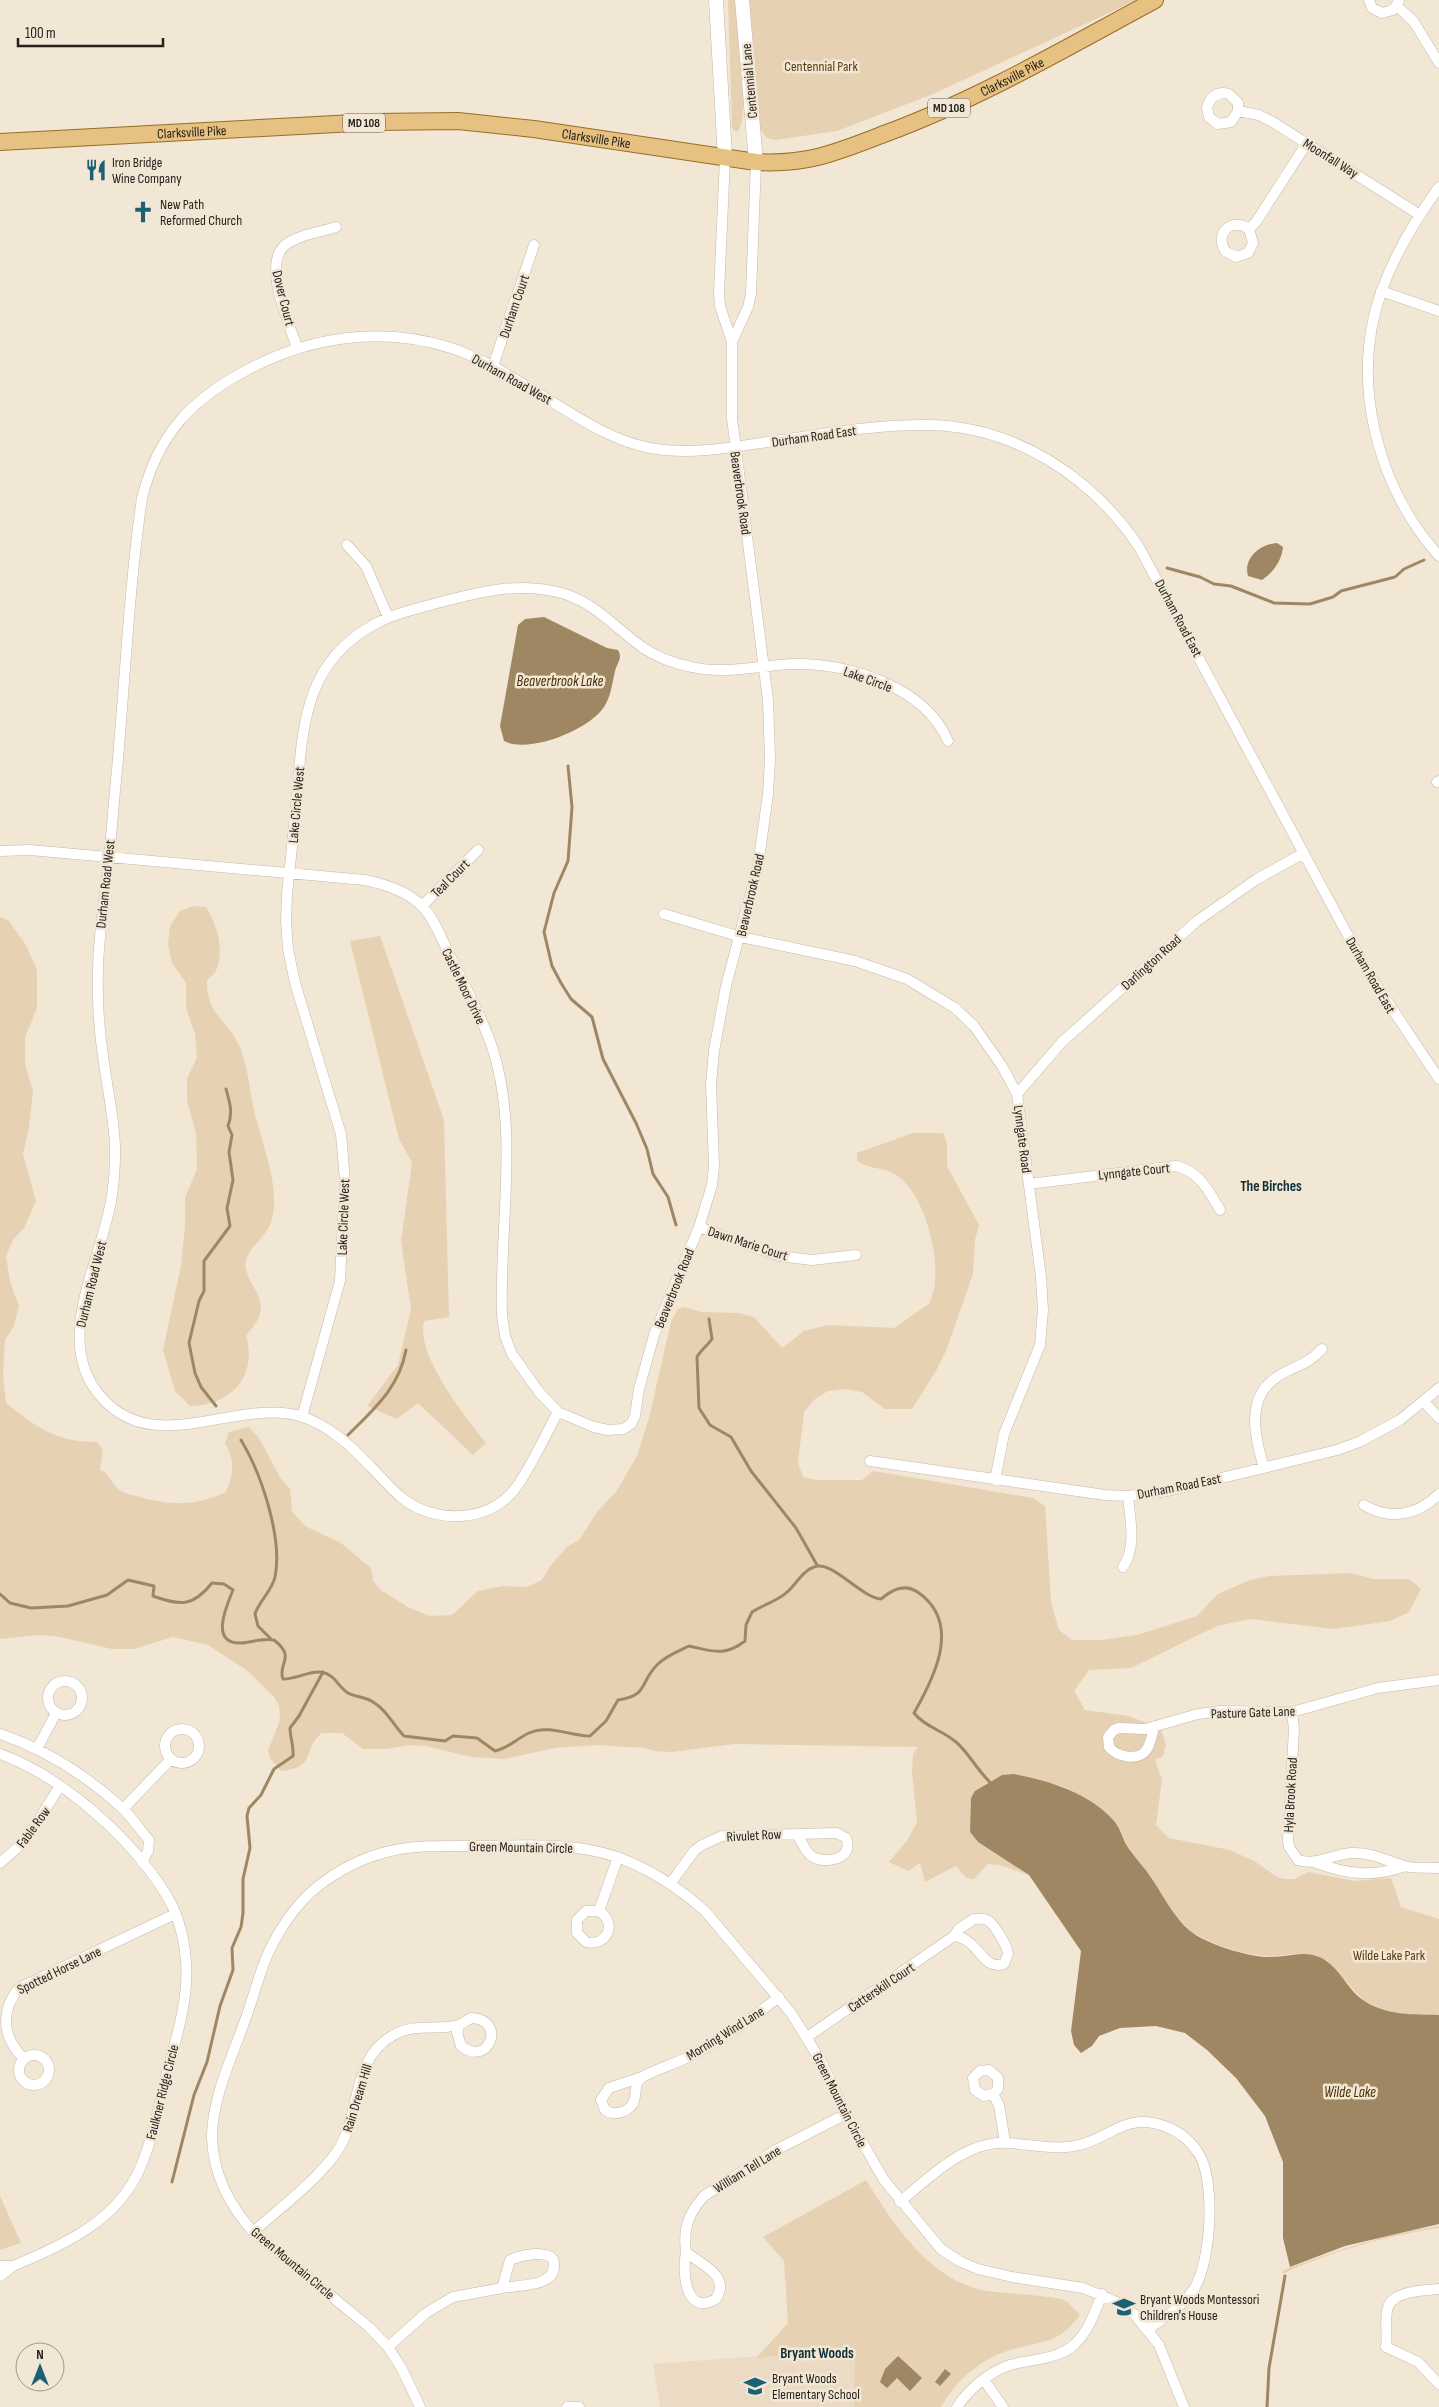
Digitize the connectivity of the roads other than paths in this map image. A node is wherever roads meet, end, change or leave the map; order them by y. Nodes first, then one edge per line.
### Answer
1 (716, 0) edge
2 (742, 0) edge
3 (1155, 0) edge
4 (1369, 0) edge
5 (1398, 3) edge
6 (1439, 63) edge
7 (1238, 111) dead end
8 (0, 142) edge
9 (1307, 143) junction
10 (725, 158) junction
11 (756, 162) junction
12 (1439, 188) edge
13 (1420, 214) junction
14 (336, 227) dead end
15 (1249, 229) dead end
16 (534, 245) dead end
17 (1381, 291) junction
18 (1439, 311) edge
19 (732, 342) junction
20 (297, 348) junction
21 (493, 366) junction
22 (735, 447) junction
23 (346, 545) dead end
24 (1439, 556) edge
25 (388, 617) junction
26 (764, 667) junction
27 (948, 741) dead end
28 (478, 850) dead end
29 (0, 851) edge
30 (1304, 853) junction
31 (109, 858) junction
32 (289, 874) junction
33 (422, 906) junction
34 (664, 914) dead end
35 (741, 937) junction
36 (1439, 1079) edge
37 (1017, 1094) junction
38 (1028, 1184) junction
39 (1220, 1210) dead end
40 (699, 1227) junction
41 (856, 1255) dead end
42 (1322, 1349) dead end
43 (1439, 1388) edge
44 (1424, 1402) junction
45 (558, 1412) junction
46 (302, 1417) junction
47 (1439, 1418) edge
48 (624, 1429) joint
49 (870, 1461) dead end
50 (1264, 1468) junction
51 (995, 1480) junction
52 (1439, 1494) edge
53 (1128, 1496) junction
54 (1364, 1505) dead end
55 (1122, 1567) dead end
56 (1439, 1680) edge
57 (56, 1712) dead end
58 (1292, 1712) junction
59 (1155, 1726) junction
60 (0, 1734) edge
61 (37, 1749) junction
62 (0, 1754) edge
63 (171, 1759) dead end
64 (60, 1786) junction
65 (123, 1809) junction
66 (797, 1835) junction
67 (618, 1858) junction
68 (142, 1862) junction
69 (1314, 1862) junction
70 (0, 1863) edge
71 (1405, 1866) junction
72 (1439, 1868) edge
73 (670, 1884) junction
74 (599, 1911) dead end
75 (175, 1914) junction
76 (954, 1936) junction
77 (778, 1997) junction
78 (460, 2025) dead end
79 (807, 2037) junction
80 (24, 2059) dead end
81 (642, 2077) dead end
82 (994, 2094) dead end
83 (846, 2114) junction
84 (1005, 2142) junction
85 (900, 2202) junction
86 (253, 2232) junction
87 (686, 2252) junction
88 (0, 2266) edge
89 (14, 2266) junction
90 (0, 2276) edge
91 (502, 2288) junction
92 (1439, 2289) edge
93 (1102, 2294) junction
94 (1148, 2329) junction
95 (388, 2347) junction
96 (984, 2380) junction
97 (1439, 2384) edge
98 (420, 2407) edge
99 (567, 2407) edge
100 (579, 2407) edge
101 (957, 2407) edge
102 (1003, 2407) edge
103 (1184, 2407) edge

1 - 10 street, Centennial Lane
2 - 11 street, Centennial Lane
3 - 11 main road, Clarksville Pike / MD 108
4 - 5 street
5 - 6 street
7 - 9 street, Moonfall Way
8 - 10 main road, Clarksville Pike / MD 108
9 - 13 street, Moonfall Way
9 - 15 street
10 - 11 main road, Clarksville Pike / MD 108
10 - 19 street, Beaverbrook Road
11 - 19 street, Beaverbrook Road
12 - 13 street
13 - 17 street
14 - 20 street, Dover Court
16 - 21 street, Durham Court
17 - 18 street
17 - 24 street
19 - 22 street, Beaverbrook Road
20 - 21 street, Durham Road West
20 - 31 street, Durham Road West
21 - 22 street, Durham Road West
22 - 26 street, Beaverbrook Road
22 - 30 street, Durham Road East
23 - 25 street
25 - 26 street, Lake Circle West
25 - 32 street, Lake Circle West
26 - 27 street, Lake Circle
26 - 35 street, Beaverbrook Road
28 - 33 street, Teal Court
29 - 31 street, Castle Moor Drive
30 - 36 street, Durham Road East
30 - 37 street, Darlington Road
31 - 32 street, Castle Moor Drive
31 - 46 street, Durham Road West
32 - 33 street, Castle Moor Drive
32 - 46 street, Lake Circle West
33 - 45 street, Castle Moor Drive
34 - 35 street, Lynngate Road
35 - 37 street, Lynngate Road
35 - 40 street, Beaverbrook Road
37 - 38 street, Lynngate Road
38 - 39 street, Lynngate Court
38 - 51 street, Lynngate Road
40 - 41 street, Dawn Marie Court
40 - 48 street, Beaverbrook Road
42 - 50 street
43 - 44 street, Durham Road East
44 - 47 street
44 - 50 street, Durham Road East
45 - 46 street, Durham Road West
45 - 48 street, Castle Moor Drive
49 - 51 street, Durham Road East
50 - 53 street, Durham Road East
51 - 53 street, Durham Road East
52 - 54 street
53 - 55 street
56 - 58 street, Pasture Gate Lane
57 - 61 street
58 - 59 street, Pasture Gate Lane
58 - 69 street, Hyla Brook Road
59 - 59 street, Pasture Gate Lane
60 - 61 street
61 - 65 street
62 - 64 street, Faulkner Ridge Circle
63 - 65 street
64 - 68 street, Faulkner Ridge Circle
64 - 70 street, Fable Row
65 - 68 street
66 - 66 street, Rivulet Row
66 - 73 street, Rivulet Row
67 - 73 street, Green Mountain Circle
67 - 74 street
67 - 86 street, Green Mountain Circle
68 - 75 street, Faulkner Ridge Circle
69 - 71 street, Hyla Brook Road
69 - 71 street, Hyla Brook Road
71 - 72 street, Hyla Brook Road
73 - 77 street, Green Mountain Circle
75 - 80 street, Spotted Horse Lane
75 - 89 street, Faulkner Ridge Circle
76 - 76 street, Catterskill Court
76 - 79 street, Catterskill Court
77 - 79 street, Green Mountain Circle
77 - 81 street, Morning Wind Lane
78 - 86 street, Rain Dream Hill
79 - 83 street, Green Mountain Circle
82 - 84 street
83 - 85 street, Green Mountain Circle
83 - 87 street, William Tell Lane
84 - 85 street
84 - 94 street
85 - 93 street, Green Mountain Circle
86 - 95 street, Green Mountain Circle
87 - 87 street, William Tell Lane
88 - 89 street, Faulkner Ridge Circle
89 - 90 street, Faulkner Ridge Circle
91 - 91 street
91 - 95 street
92 - 97 street
93 - 94 street, Green Mountain Circle
93 - 96 street
94 - 103 street, Green Mountain Circle
95 - 98 street, Green Mountain Circle
96 - 101 street
96 - 102 street
99 - 100 street

